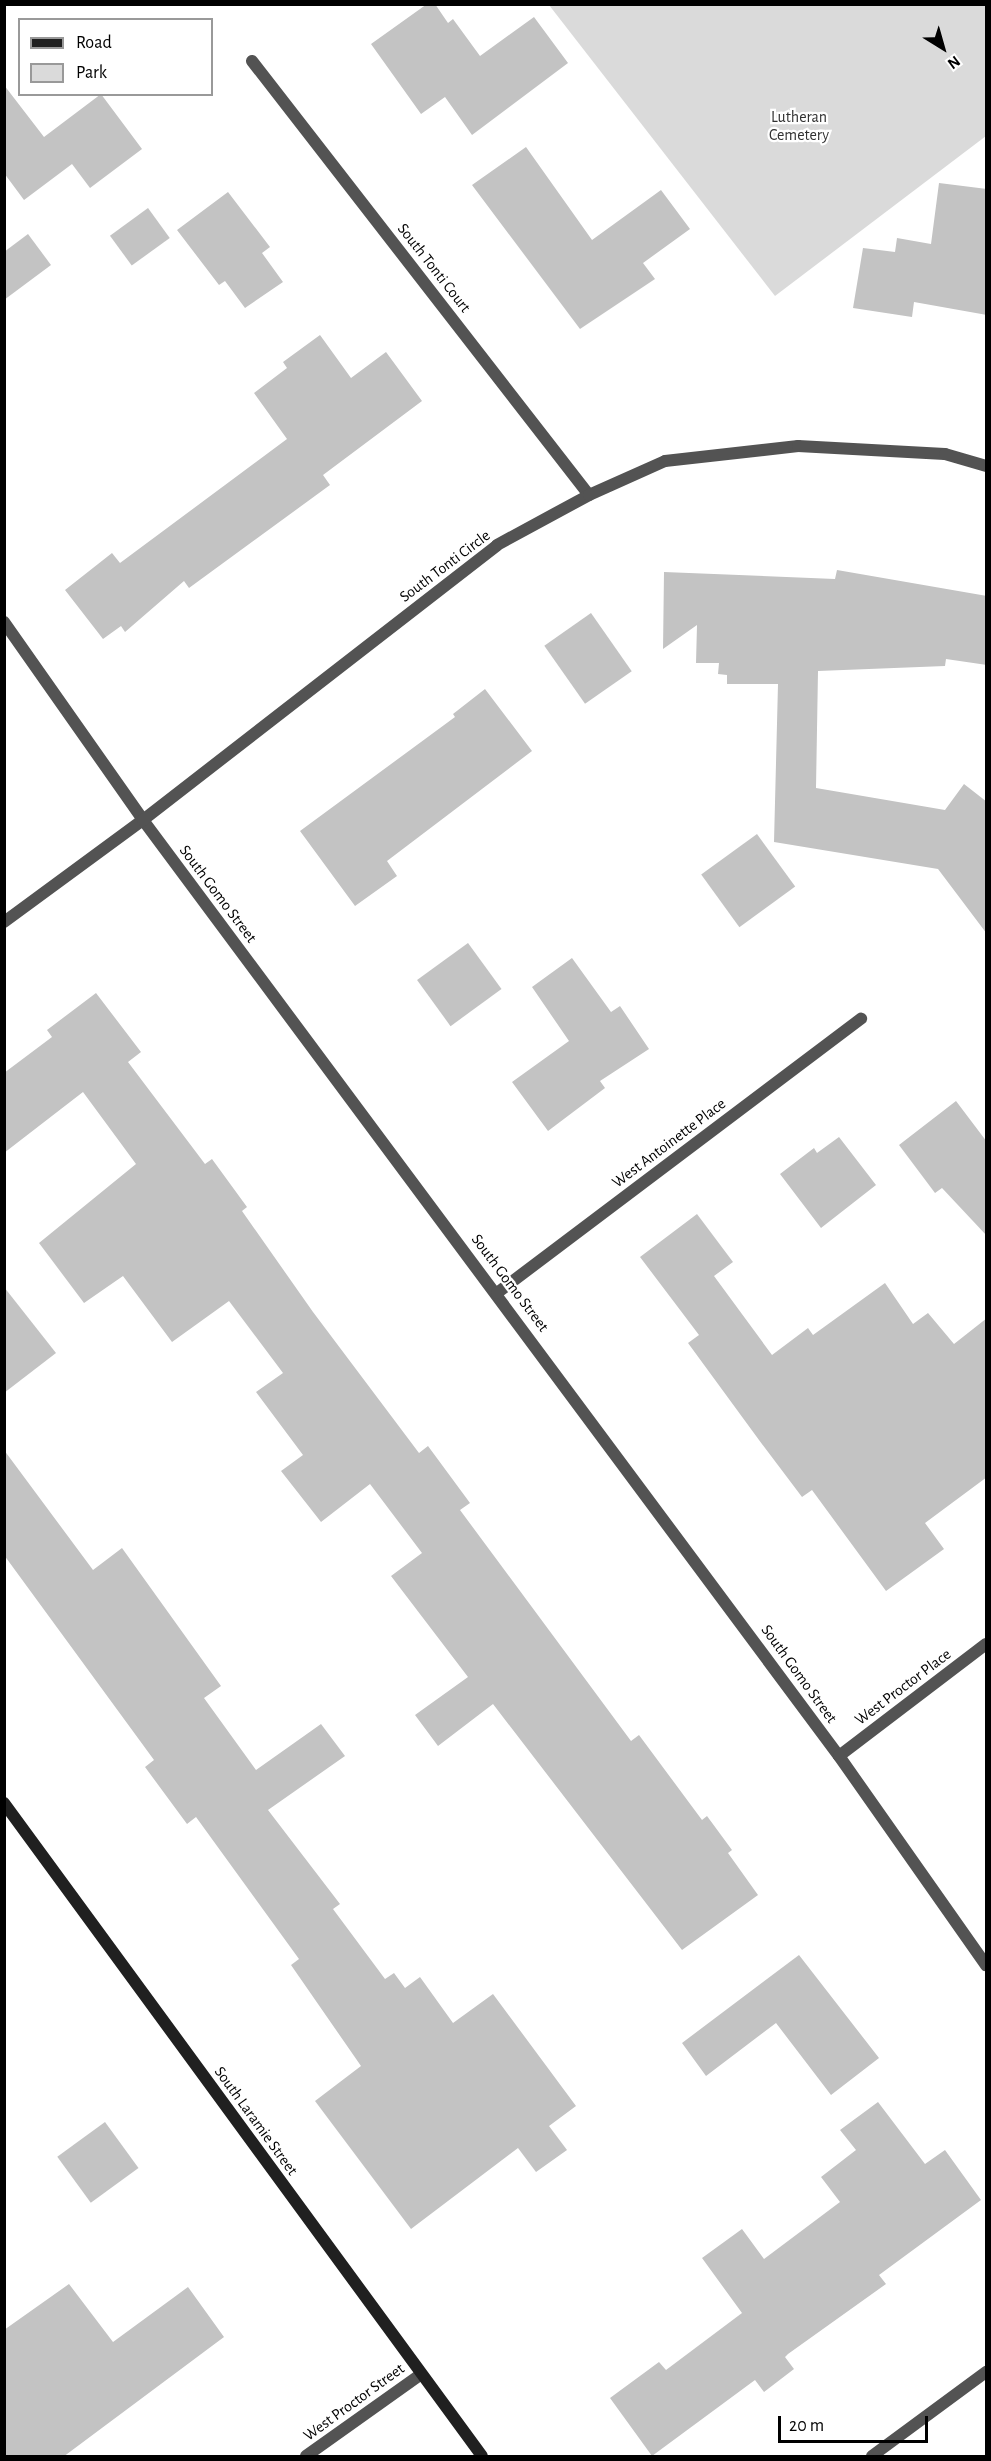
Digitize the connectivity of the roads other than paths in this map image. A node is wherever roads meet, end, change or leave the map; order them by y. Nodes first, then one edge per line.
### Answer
1 (252, 61) dead end
2 (987, 466) edge
3 (589, 495) junction
4 (4, 622) edge
5 (143, 820) junction
6 (4, 922) edge
7 (861, 1019) dead end
8 (497, 1293) junction
9 (987, 1644) edge
10 (839, 1756) junction
11 (4, 1803) edge
12 (987, 1965) edge
13 (987, 2372) edge
14 (420, 2374) junction
15 (306, 2457) edge
16 (482, 2457) edge
17 (872, 2457) edge

1 - 3 street, South Tonti Court
2 - 3 street, South Tonti Circle
3 - 5 street, South Tonti Circle
4 - 5 street, South Gomo Street
5 - 6 street, South Tonti Circle
5 - 8 street, South Gomo Street
7 - 8 street, West Antoinette Place
8 - 10 street, South Gomo Street
9 - 10 street, West Proctor Place
10 - 12 street, South Gomo Street
11 - 14 street, South Laramie Street
13 - 17 street
14 - 15 street, West Proctor Street
14 - 16 street, South Laramie Street

